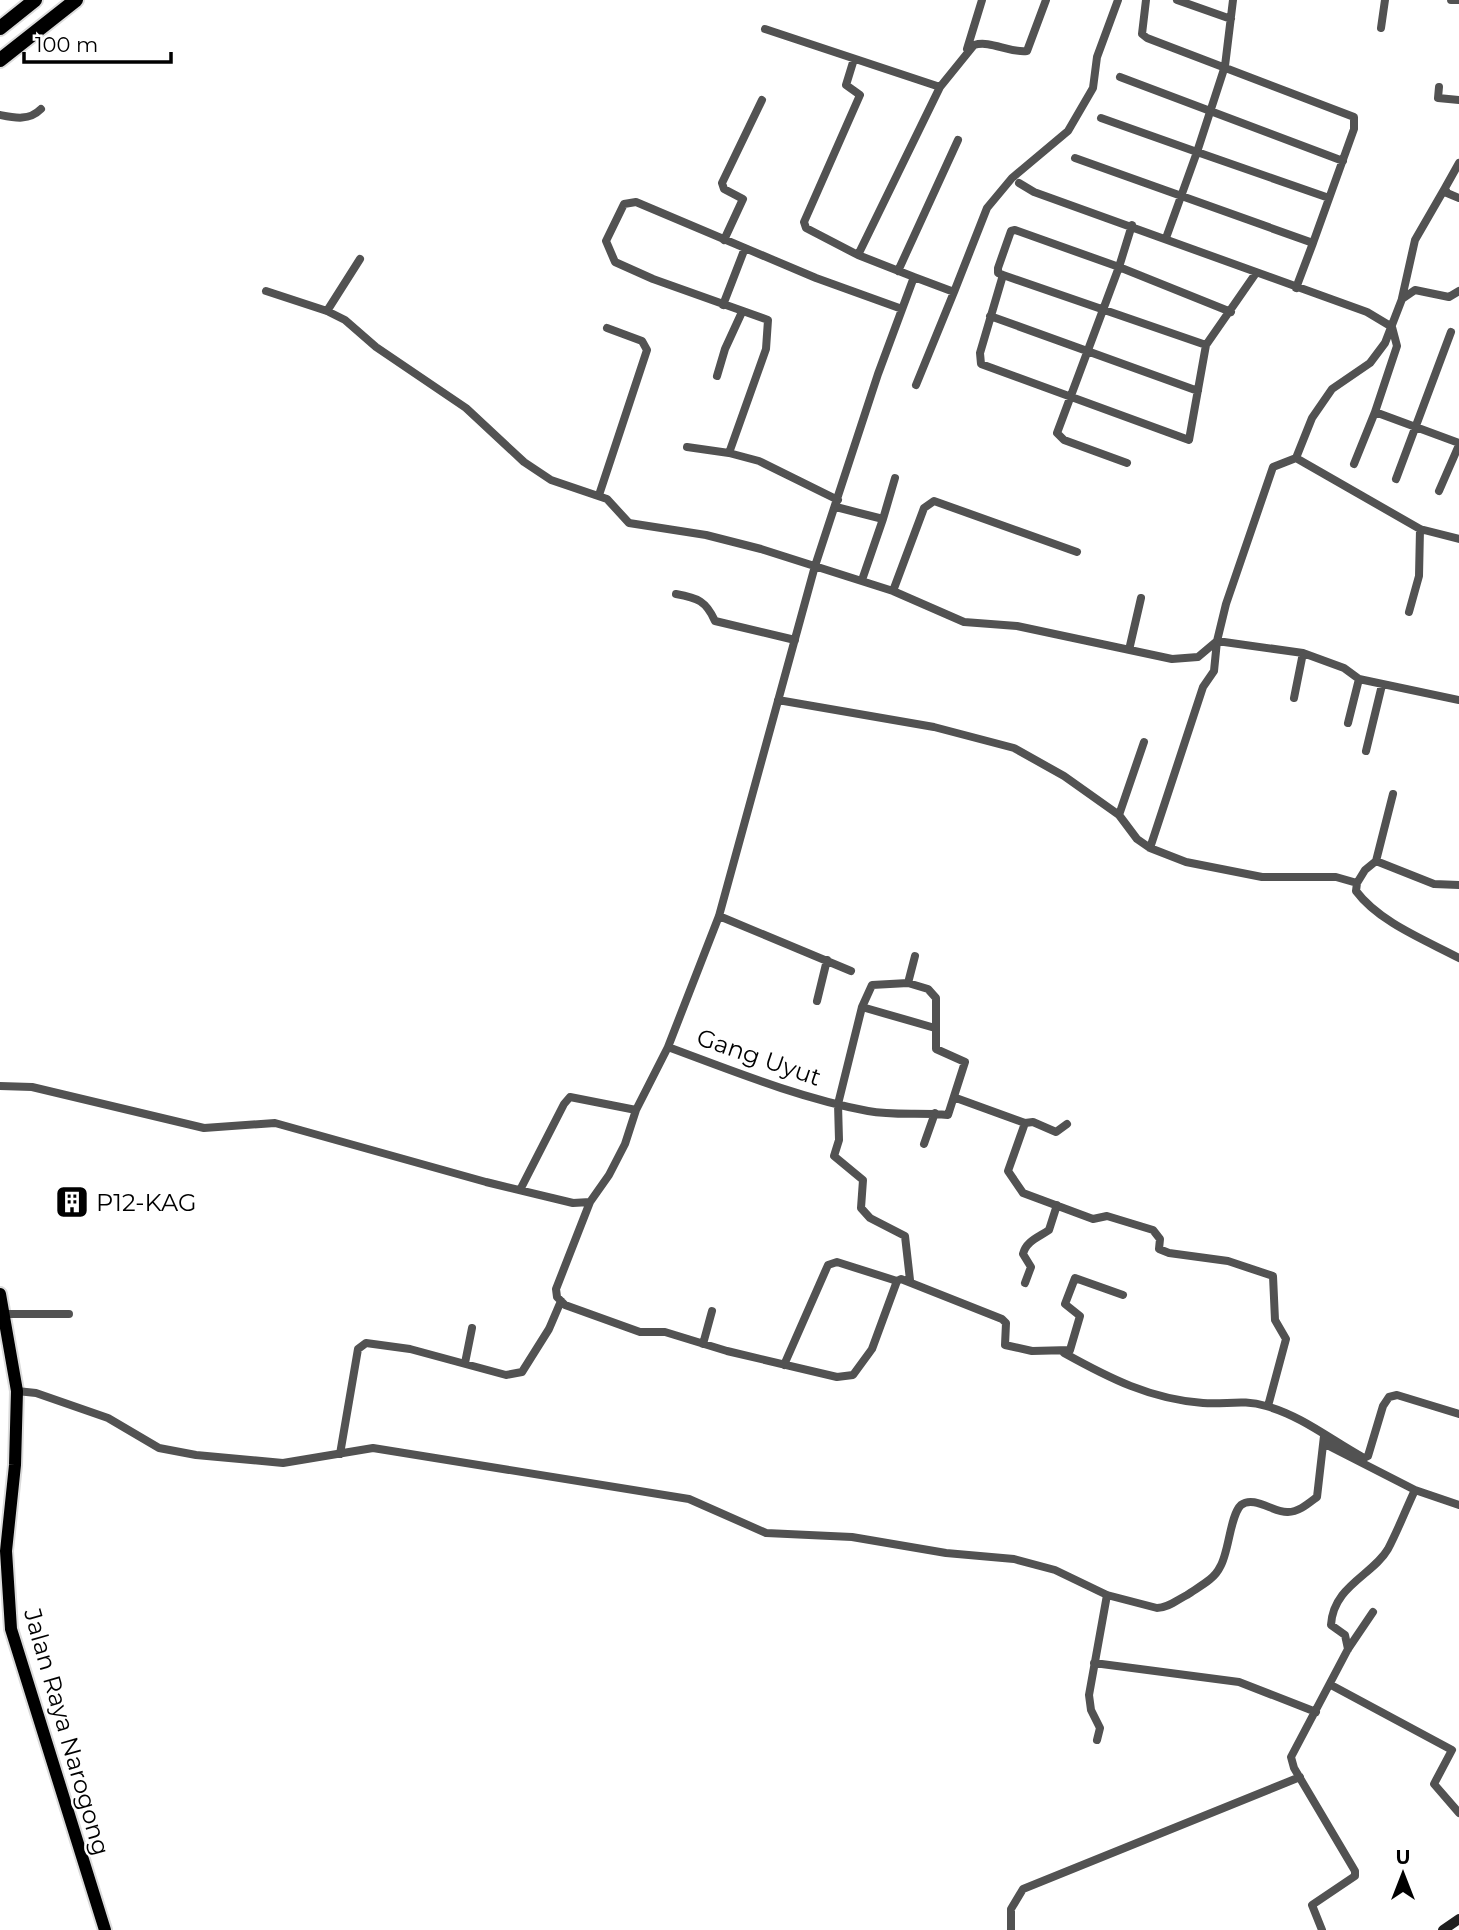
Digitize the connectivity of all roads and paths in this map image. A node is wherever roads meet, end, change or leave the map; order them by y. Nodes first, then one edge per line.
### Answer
1 (35, 0) edge
2 (76, 0) edge
3 (982, 0) edge
4 (1046, 0) edge
5 (1118, 0) edge
6 (1146, 0) edge
7 (1177, 0) edge
8 (1233, 0) edge
9 (1385, 0) edge
10 (1451, 0) edge
11 (1459, 0) edge
12 (1231, 19) junction
13 (0, 28) edge
14 (1381, 28) dead end
15 (765, 29) dead end
16 (966, 52) junction
17 (855, 59) junction
18 (0, 60) edge
19 (1226, 66) junction
20 (1120, 77) dead end
21 (940, 87) junction
22 (1438, 87) dead end
23 (762, 100) dead end
24 (1459, 100) edge
25 (41, 109) dead end
26 (1211, 111) junction
27 (0, 114) edge
28 (1101, 118) dead end
29 (958, 139) dead end
30 (1197, 152) junction
31 (1075, 158) dead end
32 (1342, 161) junction
33 (1459, 163) edge
34 (1019, 183) dead end
35 (1445, 188) junction
36 (1181, 194) junction
37 (1329, 198) junction
38 (1459, 198) edge
39 (1132, 225) junction
40 (1166, 238) junction
41 (724, 240) junction
42 (1313, 243) junction
43 (745, 248) junction
44 (858, 255) junction
45 (360, 259) dead end
46 (1119, 267) junction
47 (898, 271) junction
48 (1256, 273) junction
49 (1003, 275) junction
50 (914, 277) junction
51 (1296, 288) junction
52 (266, 291) dead end
53 (1459, 291) edge
54 (954, 292) junction
55 (1402, 299) junction
56 (723, 305) junction
57 (902, 309) junction
58 (1103, 309) junction
59 (327, 311) junction
60 (743, 312) junction
61 (1231, 312) junction
62 (990, 316) junction
63 (1392, 327) junction
64 (607, 328) dead end
65 (1451, 332) dead end
66 (1206, 345) junction
67 (1087, 354) junction
68 (717, 376) dead end
69 (916, 386) dead end
70 (1198, 391) junction
71 (1070, 399) junction
72 (1375, 412) junction
73 (1415, 428) junction
74 (1459, 444) edge
75 (687, 447) dead end
76 (729, 453) junction
77 (1296, 458) junction
78 (1127, 463) dead end
79 (1354, 464) dead end
80 (895, 478) dead end
81 (1396, 479) dead end
82 (1438, 491) dead end
83 (599, 495) junction
84 (837, 503) junction
85 (883, 519) junction
86 (1420, 529) junction
87 (1459, 539) edge
88 (1077, 552) dead end
89 (816, 566) junction
90 (862, 580) junction
91 (893, 591) junction
92 (676, 594) dead end
93 (1141, 598) dead end
94 (1409, 612) dead end
95 (795, 640) junction
96 (1217, 641) junction
97 (1129, 650) junction
98 (1303, 653) junction
99 (1359, 679) junction
100 (1382, 685) junction
101 (1294, 698) dead end
102 (778, 699) junction
103 (1459, 701) edge
104 (1348, 723) dead end
105 (1144, 742) dead end
106 (1366, 751) dead end
107 (1393, 794) dead end
108 (1119, 815) junction
109 (1150, 848) junction
110 (1376, 860) junction
111 (1357, 883) junction
112 (1459, 885) edge
113 (719, 916) junction
114 (915, 956) dead end
115 (1459, 958) edge
116 (827, 960) junction
117 (851, 971) dead end
118 (908, 983) junction
119 (817, 1001) dead end
120 (862, 1007) junction
121 (935, 1028) junction
122 (668, 1046) junction
123 (0, 1086) edge
124 (956, 1098) junction
125 (838, 1104) junction
126 (636, 1110) junction
127 (935, 1114) junction
128 (1025, 1123) junction
129 (1067, 1124) dead end
130 (924, 1144) dead end
131 (520, 1190) junction
132 (590, 1202) junction
133 (1057, 1205) junction
134 (909, 1280) junction
135 (897, 1281) junction
136 (1026, 1283) dead end
137 (0, 1294) edge
138 (1123, 1295) dead end
139 (561, 1301) junction
140 (712, 1311) dead end
141 (5, 1314) junction
142 (69, 1314) dead end
143 (472, 1328) dead end
144 (703, 1344) junction
145 (1064, 1353) junction
146 (465, 1363) junction
147 (784, 1365) junction
148 (0, 1367) edge
149 (14, 1368) junction
150 (17, 1391) junction
151 (1268, 1406) junction
152 (1459, 1414) edge
153 (1325, 1440) junction
154 (340, 1454) junction
155 (1415, 1490) junction
156 (1459, 1505) edge
157 (1107, 1595) junction
158 (1373, 1612) dead end
159 (6, 1629) edge
160 (1348, 1649) junction
161 (1094, 1663) junction
162 (1331, 1685) junction
163 (1316, 1712) junction
164 (1097, 1740) dead end
165 (1300, 1777) junction
166 (1459, 1813) edge
167 (1459, 1919) edge
168 (105, 1930) edge
169 (1011, 1930) edge
170 (1322, 1930) edge
171 (1443, 1930) edge

1 - 13 highway
2 - 18 highway
3 - 16 street
4 - 16 street
5 - 54 street
6 - 19 street
7 - 12 street
8 - 12 street
9 - 14 street
10 - 11 street
12 - 19 street
15 - 17 street
16 - 21 street
17 - 21 street
17 - 44 street
19 - 26 street
19 - 32 street
20 - 26 street
21 - 44 street
22 - 24 street
23 - 41 street
25 - 27 street
26 - 30 street
26 - 32 street
28 - 30 street
29 - 47 street
30 - 36 street
30 - 37 street
31 - 36 street
32 - 37 street
33 - 35 street
34 - 39 street
35 - 38 street
35 - 55 street
36 - 40 street
36 - 42 street
37 - 42 street
39 - 40 street
39 - 46 street
40 - 48 street
41 - 43 street
41 - 56 street
42 - 51 street
43 - 56 street
43 - 57 street
44 - 47 street
45 - 59 street
46 - 49 street
46 - 58 street
46 - 61 street
47 - 50 street
48 - 51 street
48 - 61 street
49 - 58 street
49 - 62 street
50 - 54 street
50 - 57 street
51 - 63 street
52 - 59 street
53 - 55 street
54 - 69 street
55 - 63 street
56 - 60 street
57 - 84 street
58 - 66 street
58 - 67 street
59 - 83 street
60 - 68 street
60 - 76 street
61 - 66 street
62 - 67 street
62 - 71 street
63 - 72 street
63 - 77 street
64 - 83 street
65 - 73 street
66 - 70 street
67 - 70 street
67 - 71 street
70 - 71 street
71 - 78 street
72 - 73 street
72 - 79 street
73 - 74 street
73 - 81 street
74 - 82 street
75 - 76 street
76 - 84 street
77 - 86 street
77 - 96 street
80 - 85 street
83 - 89 street
84 - 85 street
84 - 89 street
85 - 90 street
86 - 87 street
86 - 94 street
88 - 91 street
89 - 90 street
89 - 95 street
90 - 91 street
91 - 97 street
92 - 95 street
93 - 97 street
95 - 102 street
96 - 97 street
96 - 98 street
96 - 109 street
98 - 99 street
98 - 101 street
99 - 100 street
99 - 104 street
100 - 103 street
100 - 106 street
102 - 108 street
102 - 113 street
105 - 108 street
107 - 110 street
108 - 109 street
109 - 111 street
110 - 111 street
110 - 112 street
111 - 115 street
113 - 116 street
113 - 122 street
114 - 118 street
116 - 117 street
116 - 119 street
118 - 120 street
118 - 121 street
120 - 121 street
120 - 125 street
121 - 124 street
122 - 125 street, Gang Uyut
122 - 126 street
123 - 131 street
124 - 127 street
124 - 128 street
125 - 127 street, Gang Uyut
125 - 134 street
126 - 131 street
126 - 132 street
127 - 130 street
128 - 129 street
128 - 133 street
131 - 132 street
132 - 139 street
133 - 136 street
133 - 151 street
134 - 135 street
134 - 145 street
135 - 147 street
135 - 147 street
137 - 141 main road, Jalan Raya Narogong
138 - 145 street
139 - 144 street
139 - 146 street
140 - 144 street
141 - 142 street
141 - 149 main road, Jalan Raya Narogong
143 - 146 street
144 - 147 street
145 - 151 street
146 - 154 street
148 - 149 street
149 - 150 main road, Jalan Raya Narogong
150 - 154 street
150 - 159 main road, Jalan Raya Narogong
151 - 153 street
152 - 153 street
153 - 155 street
153 - 157 street
154 - 157 street
155 - 156 street
155 - 160 street
157 - 161 street
158 - 160 street
159 - 168 main road, Jalan Raya Narogong
160 - 162 street
161 - 163 street
161 - 164 street
162 - 163 street
162 - 166 street
163 - 165 street
165 - 169 street
165 - 170 street
167 - 171 main road

